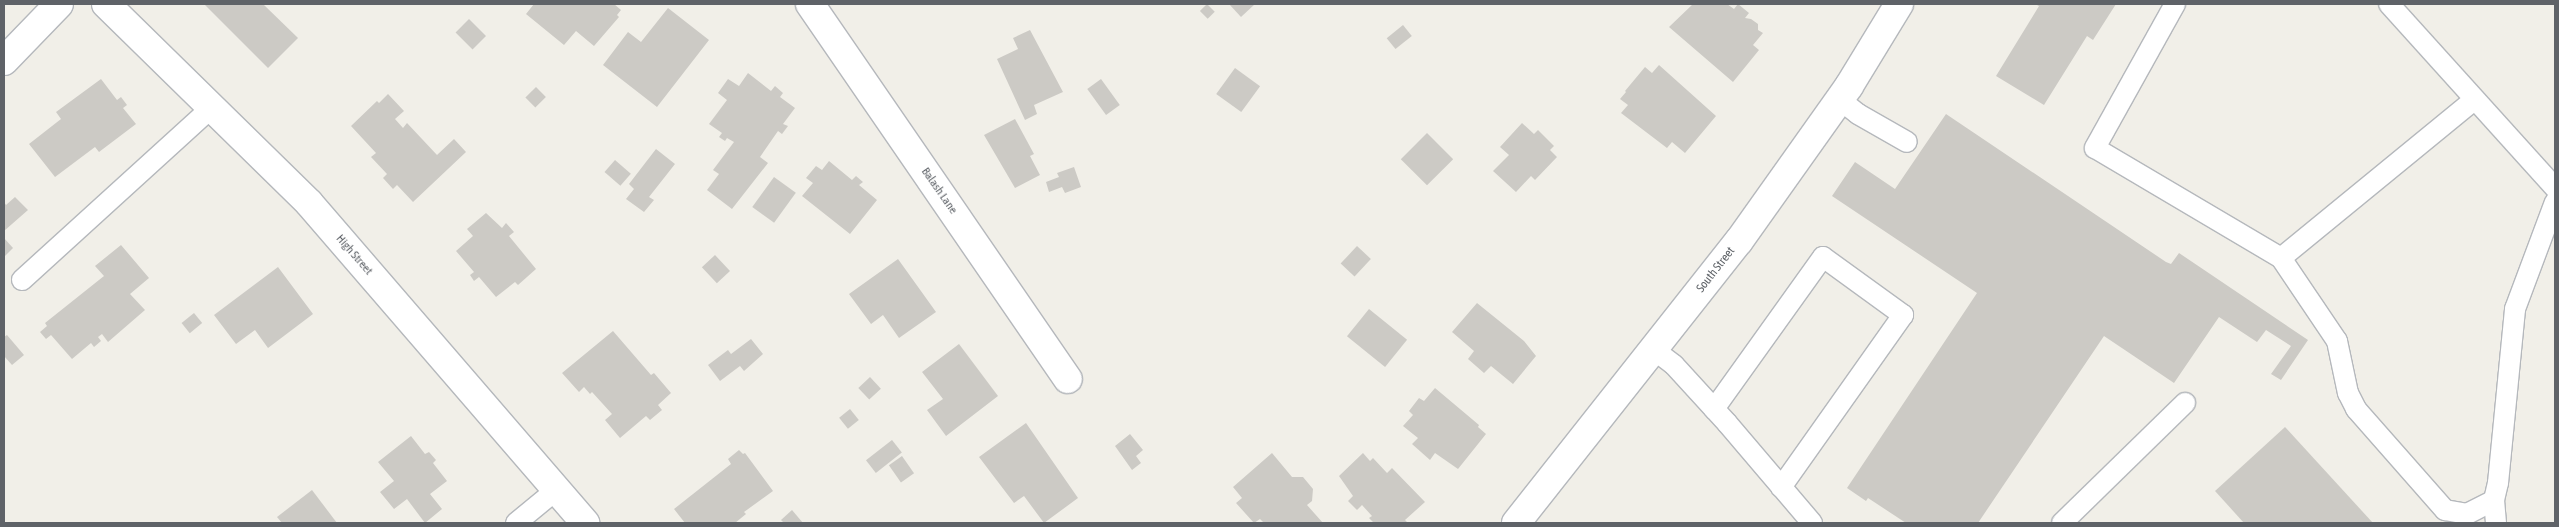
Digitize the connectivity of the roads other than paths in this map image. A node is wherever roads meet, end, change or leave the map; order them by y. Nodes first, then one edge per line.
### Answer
1 (59, 4) edge
2 (106, 4) edge
3 (810, 4) edge
4 (1899, 4) edge
5 (2175, 4) edge
6 (2389, 4) edge
7 (4, 61) edge
8 (1839, 99) junction
9 (2474, 100) junction
10 (212, 108) junction
11 (1907, 142) dead end
12 (2555, 188) edge
13 (2555, 202) edge
14 (2281, 258) junction
15 (22, 280) dead end
16 (1653, 349) junction
17 (1068, 378) dead end
18 (2184, 403) dead end
19 (1714, 409) junction
20 (1781, 487) junction
21 (556, 490) junction
22 (2494, 500) junction
23 (516, 523) edge
24 (585, 523) edge
25 (1516, 523) edge
26 (1812, 523) edge
27 (2062, 523) edge
28 (2496, 523) edge

1 - 7 street
2 - 10 street, High Street
3 - 17 street, Balash Lane
4 - 8 street, South Street
5 - 14 lane
6 - 9 lane
8 - 11 lane
8 - 16 street, South Street
9 - 12 lane
9 - 14 lane
10 - 15 lane
10 - 21 street, High Street
13 - 22 lane
14 - 22 lane
16 - 19 lane
16 - 25 street, South Street
18 - 27 lane
19 - 20 lane
19 - 20 lane
20 - 26 lane
21 - 23 lane
21 - 24 street, High Street
22 - 28 lane

